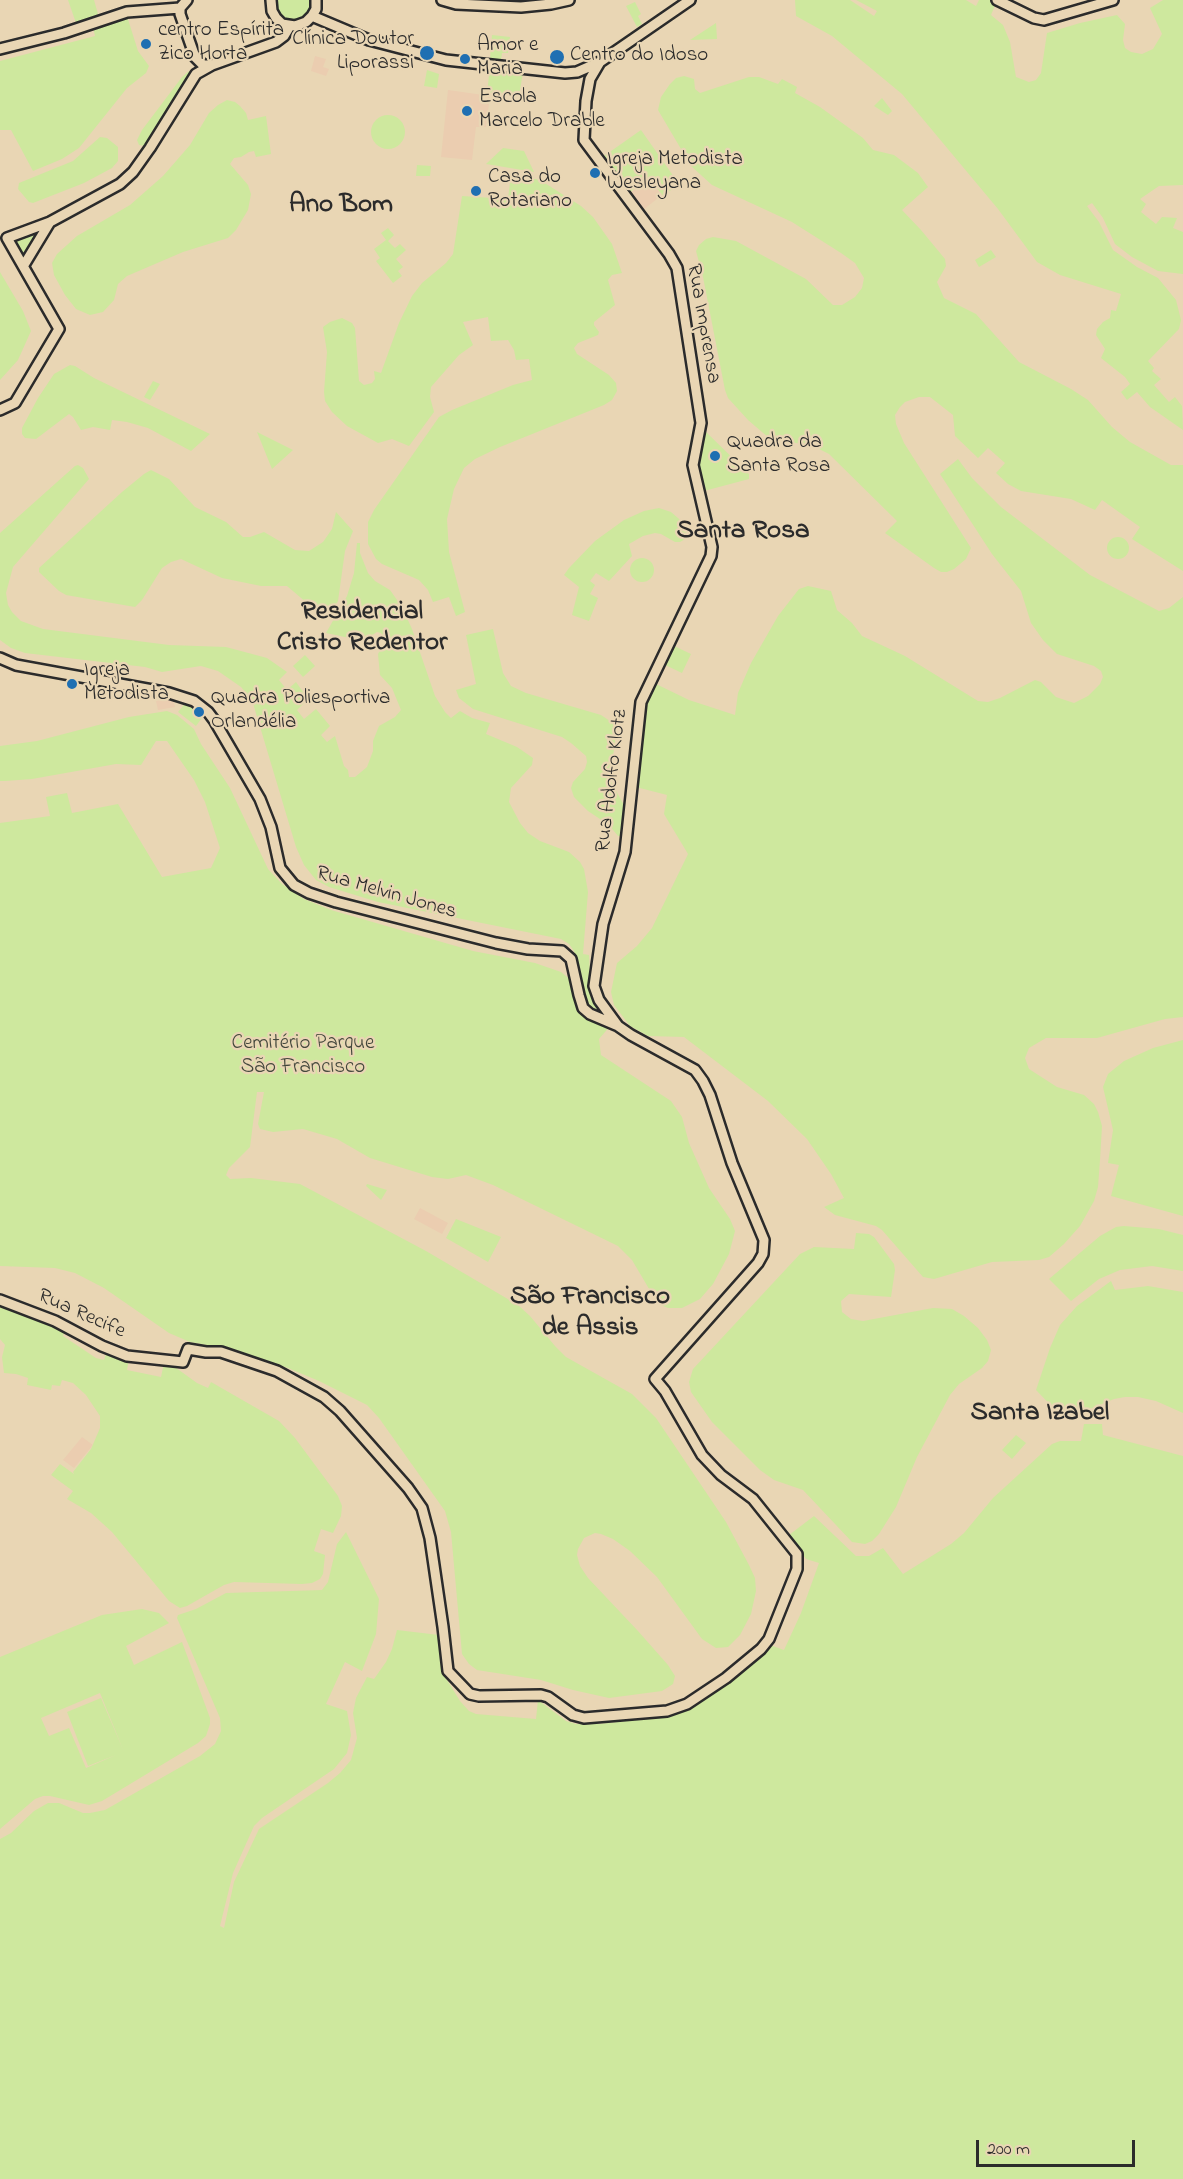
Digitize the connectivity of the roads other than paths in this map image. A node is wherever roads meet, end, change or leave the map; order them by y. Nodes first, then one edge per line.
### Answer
1 (187, 0) edge
2 (272, 0) edge
3 (316, 0) edge
4 (442, 0) edge
5 (570, 0) edge
6 (690, 0) edge
7 (997, 0) edge
8 (1113, 0) edge
9 (180, 8) junction
10 (312, 16) junction
11 (290, 26) junction
12 (0, 49) edge
13 (196, 59) junction
14 (600, 62) junction
15 (212, 65) junction
16 (577, 72) junction
17 (590, 79) junction
18 (192, 81) junction
19 (50, 222) junction
20 (24, 265) junction
21 (0, 410) edge
22 (700, 495) joint
23 (0, 658) edge
24 (608, 1018) junction
25 (0, 1300) edge
26 (188, 1349) joint

1 - 9 street
2 - 11 street
3 - 10 street
4 - 5 street
6 - 14 street
7 - 8 street
9 - 12 street
9 - 13 street
10 - 11 street
10 - 16 street
11 - 15 street
13 - 15 street
13 - 18 street
14 - 16 street
14 - 17 street, Rua Imprensa
15 - 18 street
16 - 17 street
17 - 22 street, Rua Imprensa
18 - 19 street
19 - 20 street
19 - 20 street
20 - 21 street
22 - 24 street, Rua Adolfo Klotz
23 - 24 street, Rua Melvin Jones
24 - 26 street, Rua Adolfo Klotz
25 - 26 street, Rua Recife

